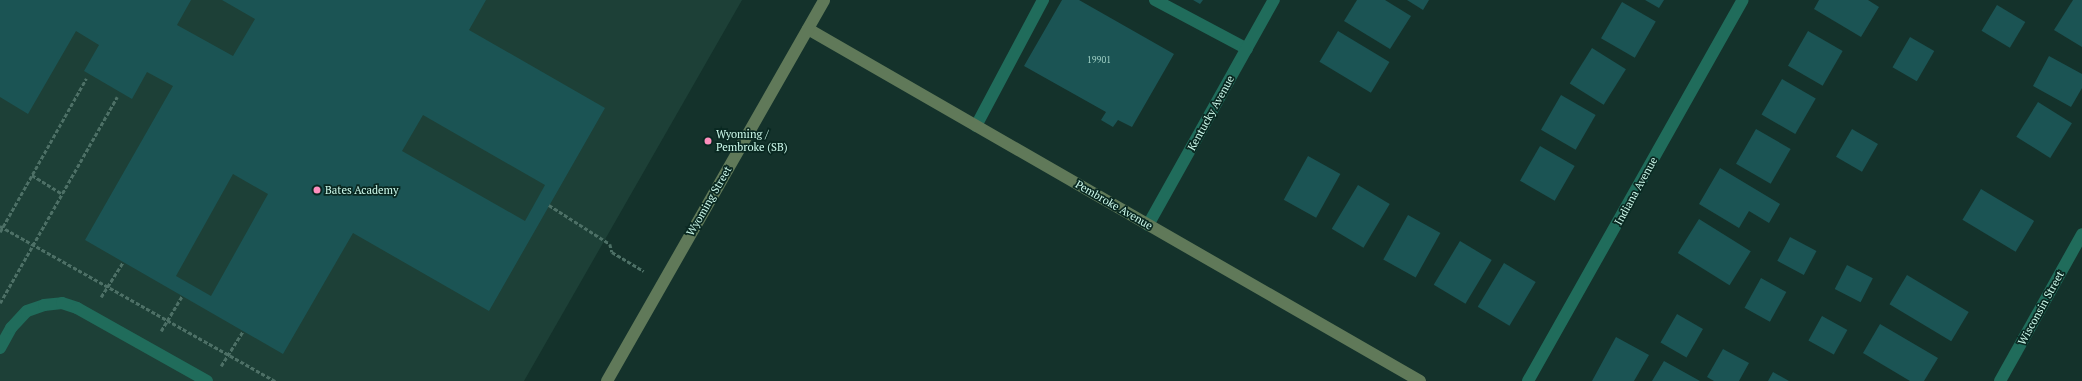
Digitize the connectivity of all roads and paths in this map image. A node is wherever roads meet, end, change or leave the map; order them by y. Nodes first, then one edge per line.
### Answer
1 (824, 0) edge
2 (1043, 0) edge
3 (1155, 0) edge
4 (1274, 0) edge
5 (1743, 0) edge
6 (808, 29) junction
7 (1247, 49) junction
8 (86, 79) dead end
9 (117, 97) dead end
10 (976, 126) junction
11 (32, 175) junction
12 (62, 194) junction
13 (549, 206) dead end
14 (1148, 225) junction
15 (2, 226) edge
16 (0, 232) edge
17 (2082, 234) edge
18 (33, 245) junction
19 (123, 262) dead end
20 (663, 282) junction
21 (107, 286) junction
22 (182, 296) dead end
23 (0, 304) edge
24 (90, 316) junction
25 (167, 320) junction
26 (243, 331) dead end
27 (0, 348) edge
28 (150, 349) junction
29 (228, 355) junction
30 (220, 369) dead end
31 (207, 381) edge
32 (275, 381) edge
33 (607, 381) edge
34 (1420, 381) edge
35 (1528, 381) edge
36 (2000, 381) edge

1 - 6 street, Wyoming Street
2 - 10 street
3 - 7 street
4 - 7 street, Kentucky Avenue
5 - 35 street, Indiana Avenue
6 - 10 street, Pembroke Avenue
6 - 20 street, Wyoming Street
7 - 14 street, Kentucky Avenue
8 - 11 path
9 - 12 path
10 - 14 street, Pembroke Avenue
11 - 12 path
11 - 15 path
12 - 18 path
13 - 20 path
14 - 34 street, Pembroke Avenue
15 - 16 path
15 - 18 path
17 - 36 street, Wisconsin Street
18 - 21 path
18 - 23 path
19 - 21 path
20 - 33 street, Wyoming Street
21 - 24 path
21 - 25 path
22 - 25 path
24 - 27 street
24 - 28 street
25 - 28 path
25 - 29 path
26 - 29 path
28 - 31 street
29 - 30 path
29 - 32 path

